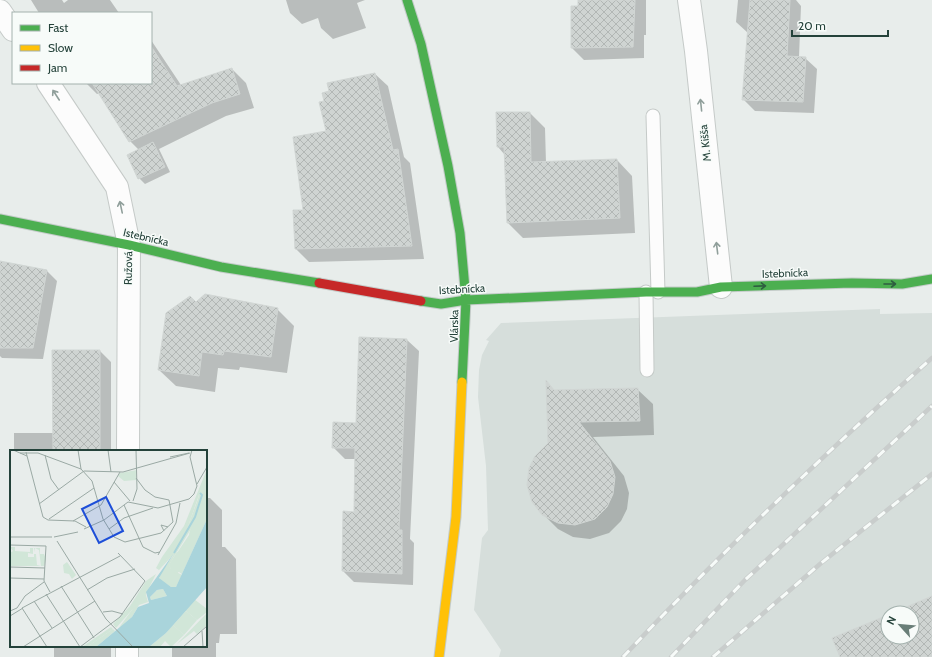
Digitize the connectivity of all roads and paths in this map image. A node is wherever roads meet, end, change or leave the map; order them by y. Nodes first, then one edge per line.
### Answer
1 (407, 0) edge
2 (689, 0) edge
3 (0, 11) edge
4 (12, 29) edge
5 (49, 84) edge
6 (653, 116) dead end
7 (0, 219) edge
8 (128, 245) junction
9 (932, 279) edge
10 (721, 287) junction
11 (652, 292) junction
12 (466, 300) junction
13 (647, 370) dead end
14 (128, 450) edge
15 (439, 657) edge

1 - 12 street, Vlárska
10 -> 2 street, M. Kišša
3 - 4 street
8 -> 5 street, Ružová
6 - 11 lane
7 - 8 street, Istebnícka
8 - 12 street, Istebnícka
8 - 14 street, Ružová
10 -> 9 street, Istebnícka
10 - 11 street, Istebnícka
11 - 12 street, Istebnícka
11 - 13 lane
12 - 15 street, Vlárska

